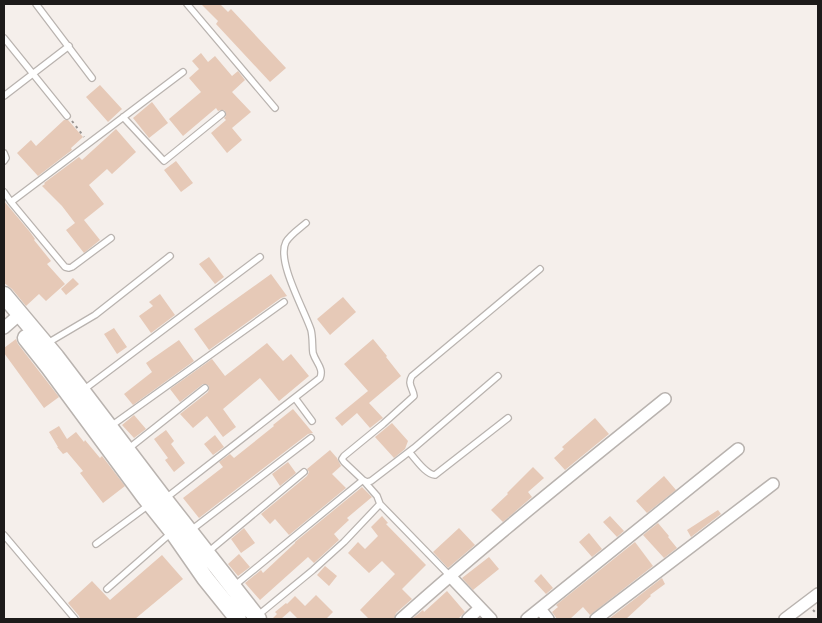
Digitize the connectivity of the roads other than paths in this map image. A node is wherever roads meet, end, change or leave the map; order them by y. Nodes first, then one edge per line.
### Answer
1 (36, 4) edge
2 (187, 4) edge
3 (4, 38) edge
4 (69, 46) junction
5 (183, 72) dead end
6 (33, 73) junction
7 (92, 78) dead end
8 (4, 96) edge
9 (275, 108) dead end
10 (222, 114) dead end
11 (67, 116) road end
12 (123, 117) junction
13 (4, 153) edge
14 (4, 161) edge
15 (4, 192) edge
16 (12, 202) junction
17 (306, 224) dead end
18 (111, 238) dead end
19 (170, 256) dead end
20 (260, 257) dead end
21 (540, 269) dead end
22 (4, 295) edge
23 (284, 302) dead end
24 (10, 319) edge
25 (45, 344) junction
26 (498, 376) dead end
27 (204, 388) dead end
28 (82, 392) junction
29 (295, 398) junction
30 (665, 399) dead end
31 (508, 418) dead end
32 (312, 421) dead end
33 (109, 427) junction
34 (311, 438) dead end
35 (738, 449) dead end
36 (127, 450) junction
37 (409, 452) junction
38 (304, 472) dead end
39 (363, 480) junction
40 (773, 484) dead end
41 (157, 501) junction
42 (380, 504) junction
43 (173, 532) junction
44 (190, 532) junction
45 (4, 535) edge
46 (96, 544) dead end
47 (206, 553) junction
48 (450, 576) junction
49 (233, 587) junction
50 (107, 589) dead end
51 (818, 594) edge
52 (480, 608) junction
53 (540, 609) junction
54 (257, 618) edge
55 (75, 619) edge
56 (238, 619) edge
57 (401, 619) edge
58 (468, 619) edge
59 (491, 619) edge
60 (527, 619) edge
61 (548, 619) edge
62 (596, 619) edge
63 (785, 619) edge

1 - 4 lane
2 - 9 lane
3 - 6 lane
4 - 6 lane
4 - 7 lane
5 - 12 lane
6 - 8 lane
6 - 11 lane
10 - 12 lane
12 - 16 lane
13 - 14 lane
15 - 16 lane
16 - 18 lane
17 - 29 lane
19 - 25 lane
20 - 28 lane
21 - 39 lane
22 - 24 main road
23 - 33 lane
24 - 25 main road
24 - 41 main road
25 - 28 main road
26 - 37 lane
27 - 36 lane
28 - 33 main road
29 - 32 lane
29 - 41 lane
30 - 48 street
31 - 37 lane
33 - 36 main road
34 - 44 lane
35 - 53 street
36 - 41 main road
37 - 39 lane
38 - 47 lane
39 - 42 lane
39 - 49 lane
40 - 62 street
41 - 43 main road
41 - 44 main road
41 - 46 lane
42 - 48 lane
42 - 54 lane
43 - 50 lane
43 - 56 main road
44 - 47 main road
45 - 55 lane
47 - 49 main road
48 - 52 street
48 - 57 street
49 - 54 main road
51 - 63 street
52 - 58 street
52 - 59 street
53 - 60 street
53 - 61 street

